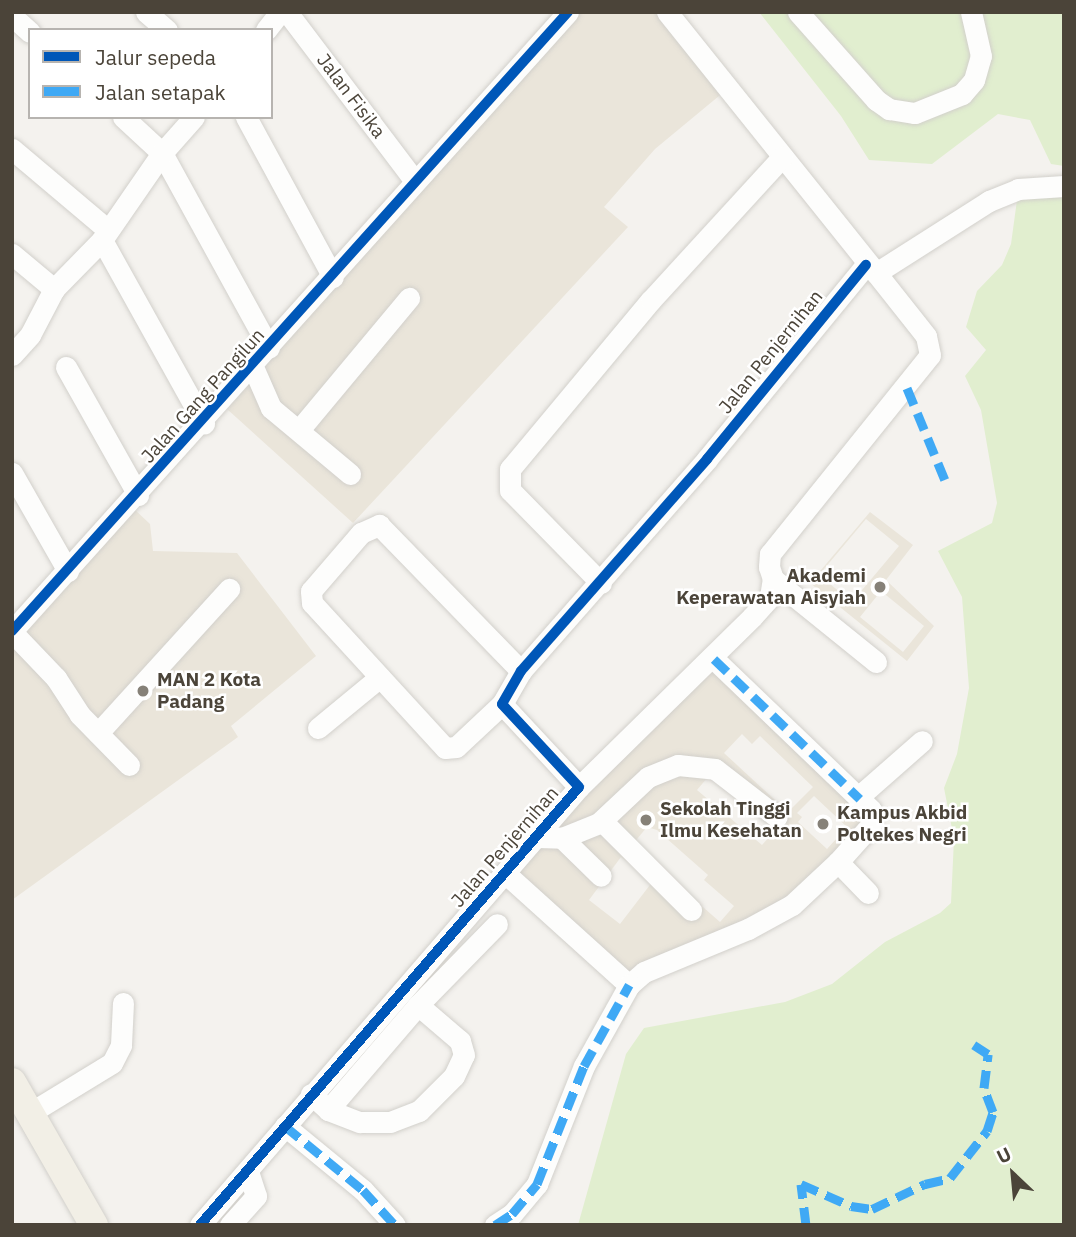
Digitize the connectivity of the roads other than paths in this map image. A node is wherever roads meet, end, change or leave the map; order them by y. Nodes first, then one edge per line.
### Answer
1 (146, 12) edge
2 (280, 12) edge
3 (287, 12) edge
4 (568, 12) edge
5 (667, 12) edge
6 (798, 12) edge
7 (971, 12) edge
8 (12, 16) edge
9 (165, 28) edge
10 (268, 28) edge
11 (28, 30) edge
12 (125, 119) edge
13 (192, 119) edge
14 (247, 119) edge
15 (12, 149) edge
16 (162, 153) junction
17 (782, 157) junction
18 (414, 180) junction
19 (1064, 186) edge
20 (105, 235) junction
21 (12, 254) edge
22 (871, 269) junction
23 (333, 277) junction
24 (54, 289) junction
25 (409, 298) dead end
26 (270, 348) junction
27 (12, 355) edge
28 (66, 366) dead end
29 (253, 368) junction
30 (204, 423) junction
31 (299, 430) junction
32 (12, 473) edge
33 (350, 474) dead end
34 (138, 495) junction
35 (68, 571) junction
36 (773, 579) junction
37 (601, 583) junction
38 (229, 589) dead end
39 (12, 631) edge
40 (713, 659) junction
41 (876, 662) dead end
42 (522, 671) junction
43 (380, 677) junction
44 (502, 704) junction
45 (318, 728) dead end
46 (98, 733) junction
47 (922, 741) dead end
48 (129, 765) dead end
49 (579, 787) junction
50 (860, 799) junction
51 (777, 817) dead end
52 (602, 821) junction
53 (538, 837) junction
54 (562, 838) junction
55 (838, 862) junction
56 (506, 874) junction
57 (601, 876) dead end
58 (869, 893) dead end
59 (691, 910) dead end
60 (497, 924) dead end
61 (629, 985) junction
62 (123, 1003) dead end
63 (418, 1005) junction
64 (12, 1082) edge
65 (311, 1094) junction
66 (327, 1110) junction
67 (30, 1112) junction
68 (285, 1126) junction
69 (248, 1171) junction
70 (93, 1225) edge
71 (200, 1225) edge
72 (230, 1225) edge
73 (394, 1225) edge
74 (495, 1225) edge

1 - 9 street
2 - 10 street
3 - 18 street, Jalan Fisika
4 - 18 street, Jalan Gang Pangilun
5 - 17 street
6 - 7 street
8 - 11 street
12 - 16 street
13 - 16 street
14 - 23 street
15 - 20 street
16 - 20 street
16 - 26 street
17 - 22 street
17 - 37 street
18 - 23 street, Jalan Gang Pangilun
19 - 22 street, Jalan Penjernihan
20 - 24 street
20 - 30 street
21 - 24 street
22 - 36 street
22 - 37 street, Jalan Penjernihan
23 - 26 street, Jalan Gang Pangilun
24 - 27 street
25 - 31 street
26 - 29 street, Jalan Gang Pangilun
28 - 34 street
29 - 30 street, Jalan Gang Pangilun
29 - 31 street
30 - 34 street, Jalan Gang Pangilun
31 - 33 street
32 - 35 street
34 - 35 street, Jalan Gang Pangilun
35 - 39 street, Jalan Gang Pangilun
36 - 40 street
36 - 41 street
37 - 42 street, Jalan Penjernihan
38 - 46 street
39 - 46 street
40 - 49 street
40 - 50 street
42 - 43 street
42 - 44 street, Jalan Penjernihan
43 - 44 street
43 - 45 street
44 - 49 street, Jalan Penjernihan
46 - 48 street
47 - 50 street
49 - 53 street, Jalan Penjernihan
50 - 55 street
51 - 52 street
52 - 54 street
52 - 59 street
53 - 54 street
53 - 56 street, Jalan Penjernihan
54 - 57 street
55 - 58 street
55 - 61 street
56 - 61 street
56 - 65 street, Jalan Penjernihan
60 - 63 street
61 - 74 street
62 - 67 street
63 - 66 street
63 - 66 street
64 - 67 main road
65 - 66 street
65 - 68 street, Jalan Penjernihan
67 - 70 main road
68 - 69 street, Jalan Penjernihan
68 - 73 street
69 - 71 street, Jalan Penjernihan
69 - 72 street

